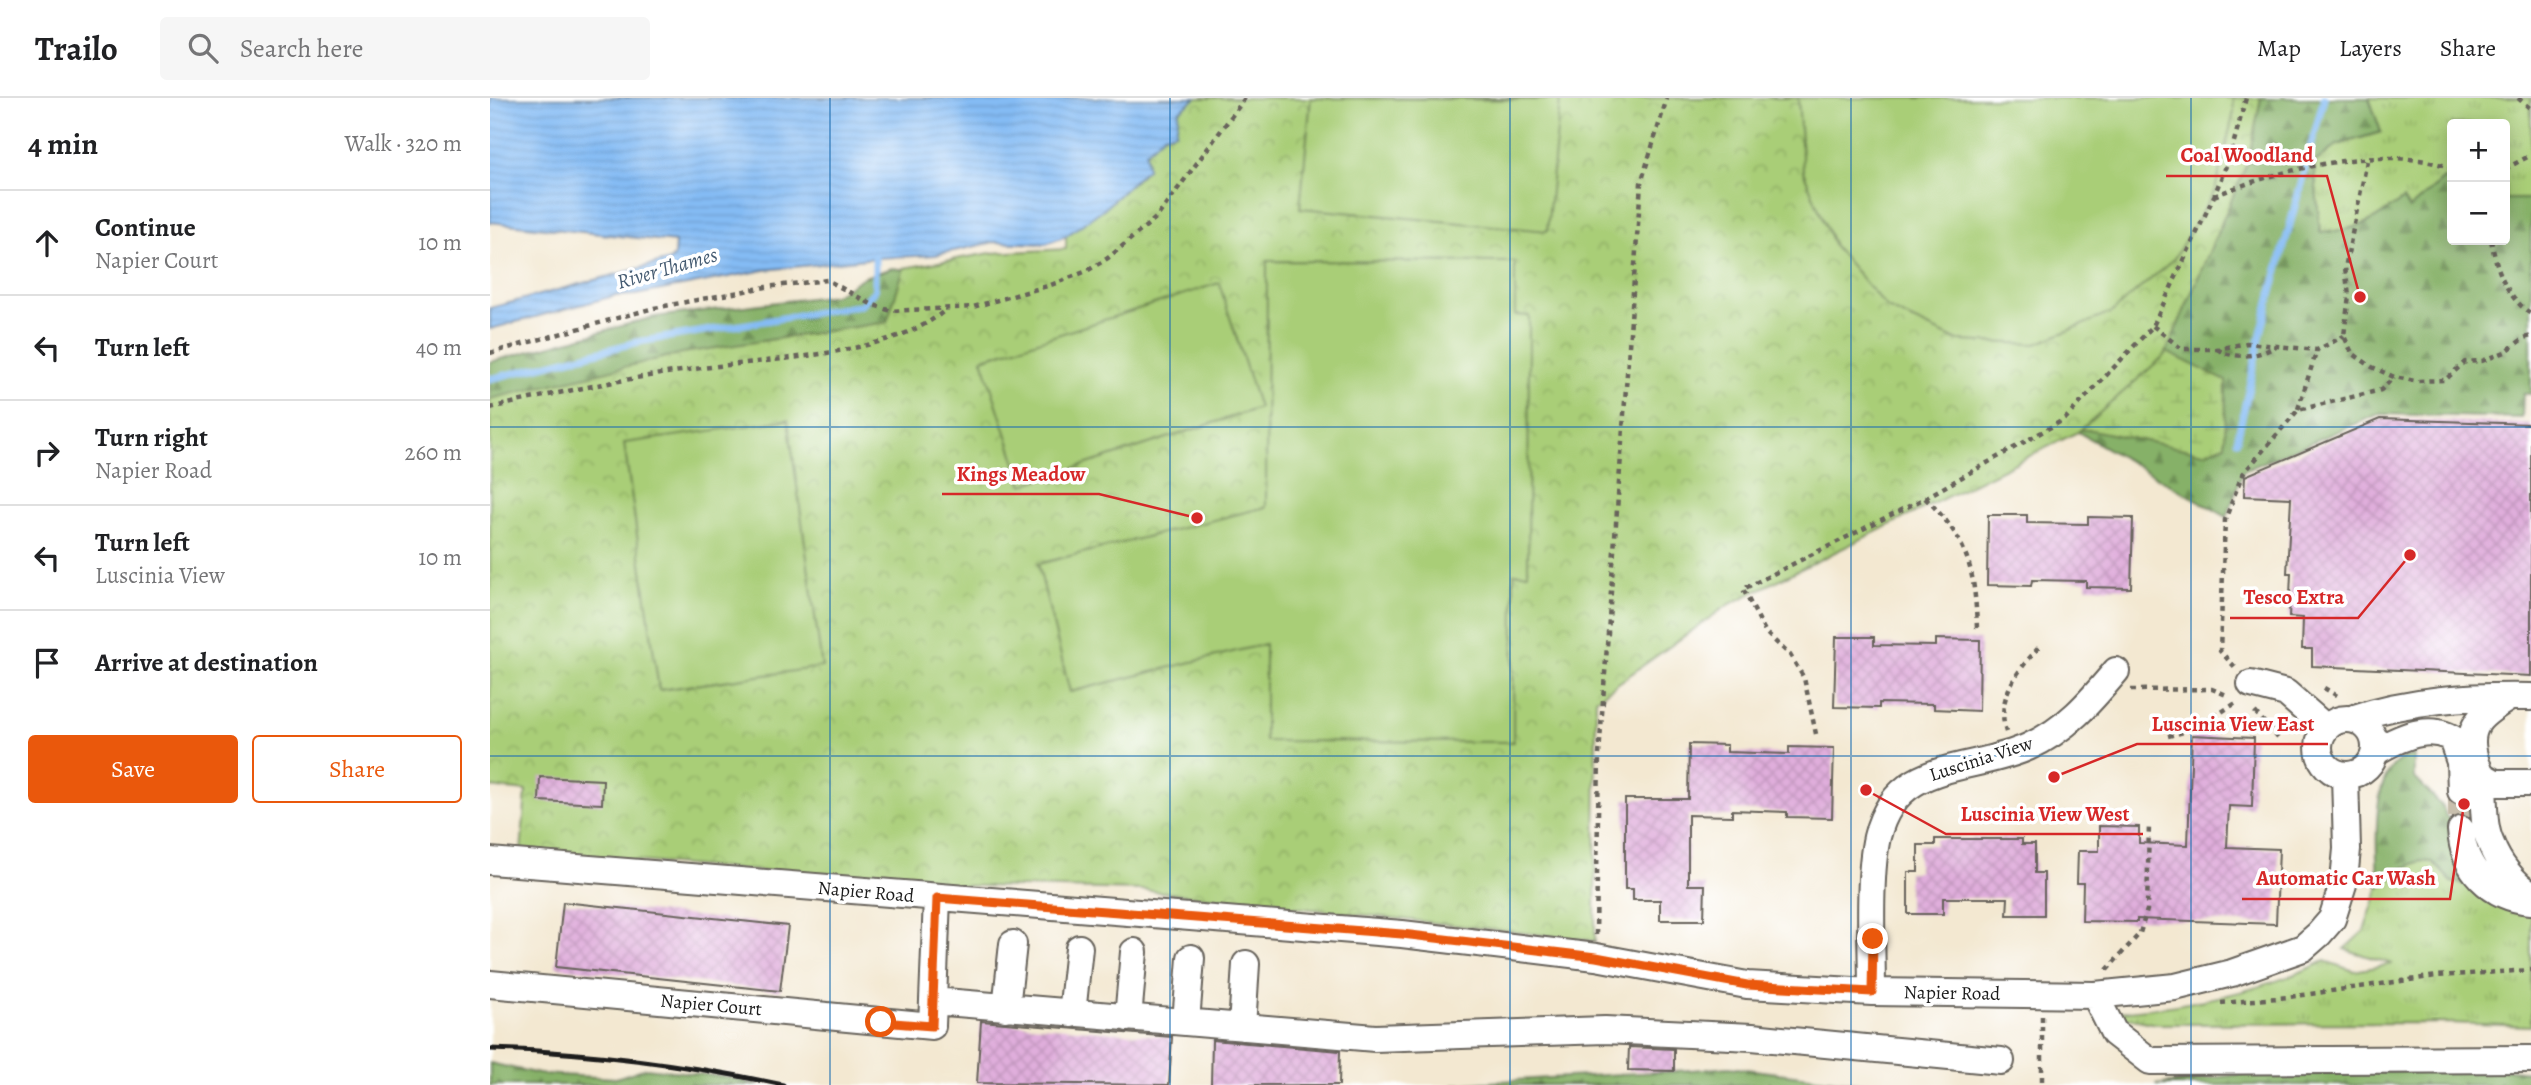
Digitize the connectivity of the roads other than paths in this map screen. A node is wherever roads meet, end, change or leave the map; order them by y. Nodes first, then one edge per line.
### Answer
1 (2107, 681) road end
2 (2245, 693) road end
3 (2520, 697) edge
4 (2351, 719) junction
5 (2326, 728) junction
6 (2375, 752) junction
7 (2346, 775) junction
8 (2472, 776) junction
9 (2531, 783) edge
10 (2461, 830) tunnel mouth
11 (490, 861) edge
12 (2531, 894) edge
13 (937, 898) junction
14 (2531, 901) edge
15 (1013, 944) dead end
16 (1079, 948) dead end
17 (1134, 952) dead end
18 (1191, 958) dead end
19 (1246, 964) dead end
20 (490, 984) edge
21 (1872, 992) junction
22 (2095, 995) junction
23 (1006, 1008) junction
24 (932, 1014) junction
25 (1072, 1014) junction
26 (1128, 1018) junction
27 (1186, 1022) junction
28 (1242, 1027) junction
29 (2531, 1059) edge
30 (2001, 1061) dead end

1 - 21 street, Luscinia View
2 - 5 street
3 - 4 street
3 - 8 street
4 - 5 street
4 - 6 street
5 - 7 street
6 - 7 street
6 - 8 street
7 - 22 street, Napier Road
8 - 9 street
8 - 12 street
10 - 14 street
11 - 13 street, Napier Road
13 - 21 street, Napier Road
13 - 24 street
15 - 23 street
16 - 25 street
17 - 26 street
18 - 27 street
19 - 28 street
20 - 24 street, Napier Court
21 - 22 street, Napier Road
22 - 29 street
23 - 24 street, Napier Court
23 - 25 street, Napier Court
25 - 26 street, Napier Court
26 - 27 street, Napier Court
27 - 28 street, Napier Court
28 - 30 street, Napier Court

